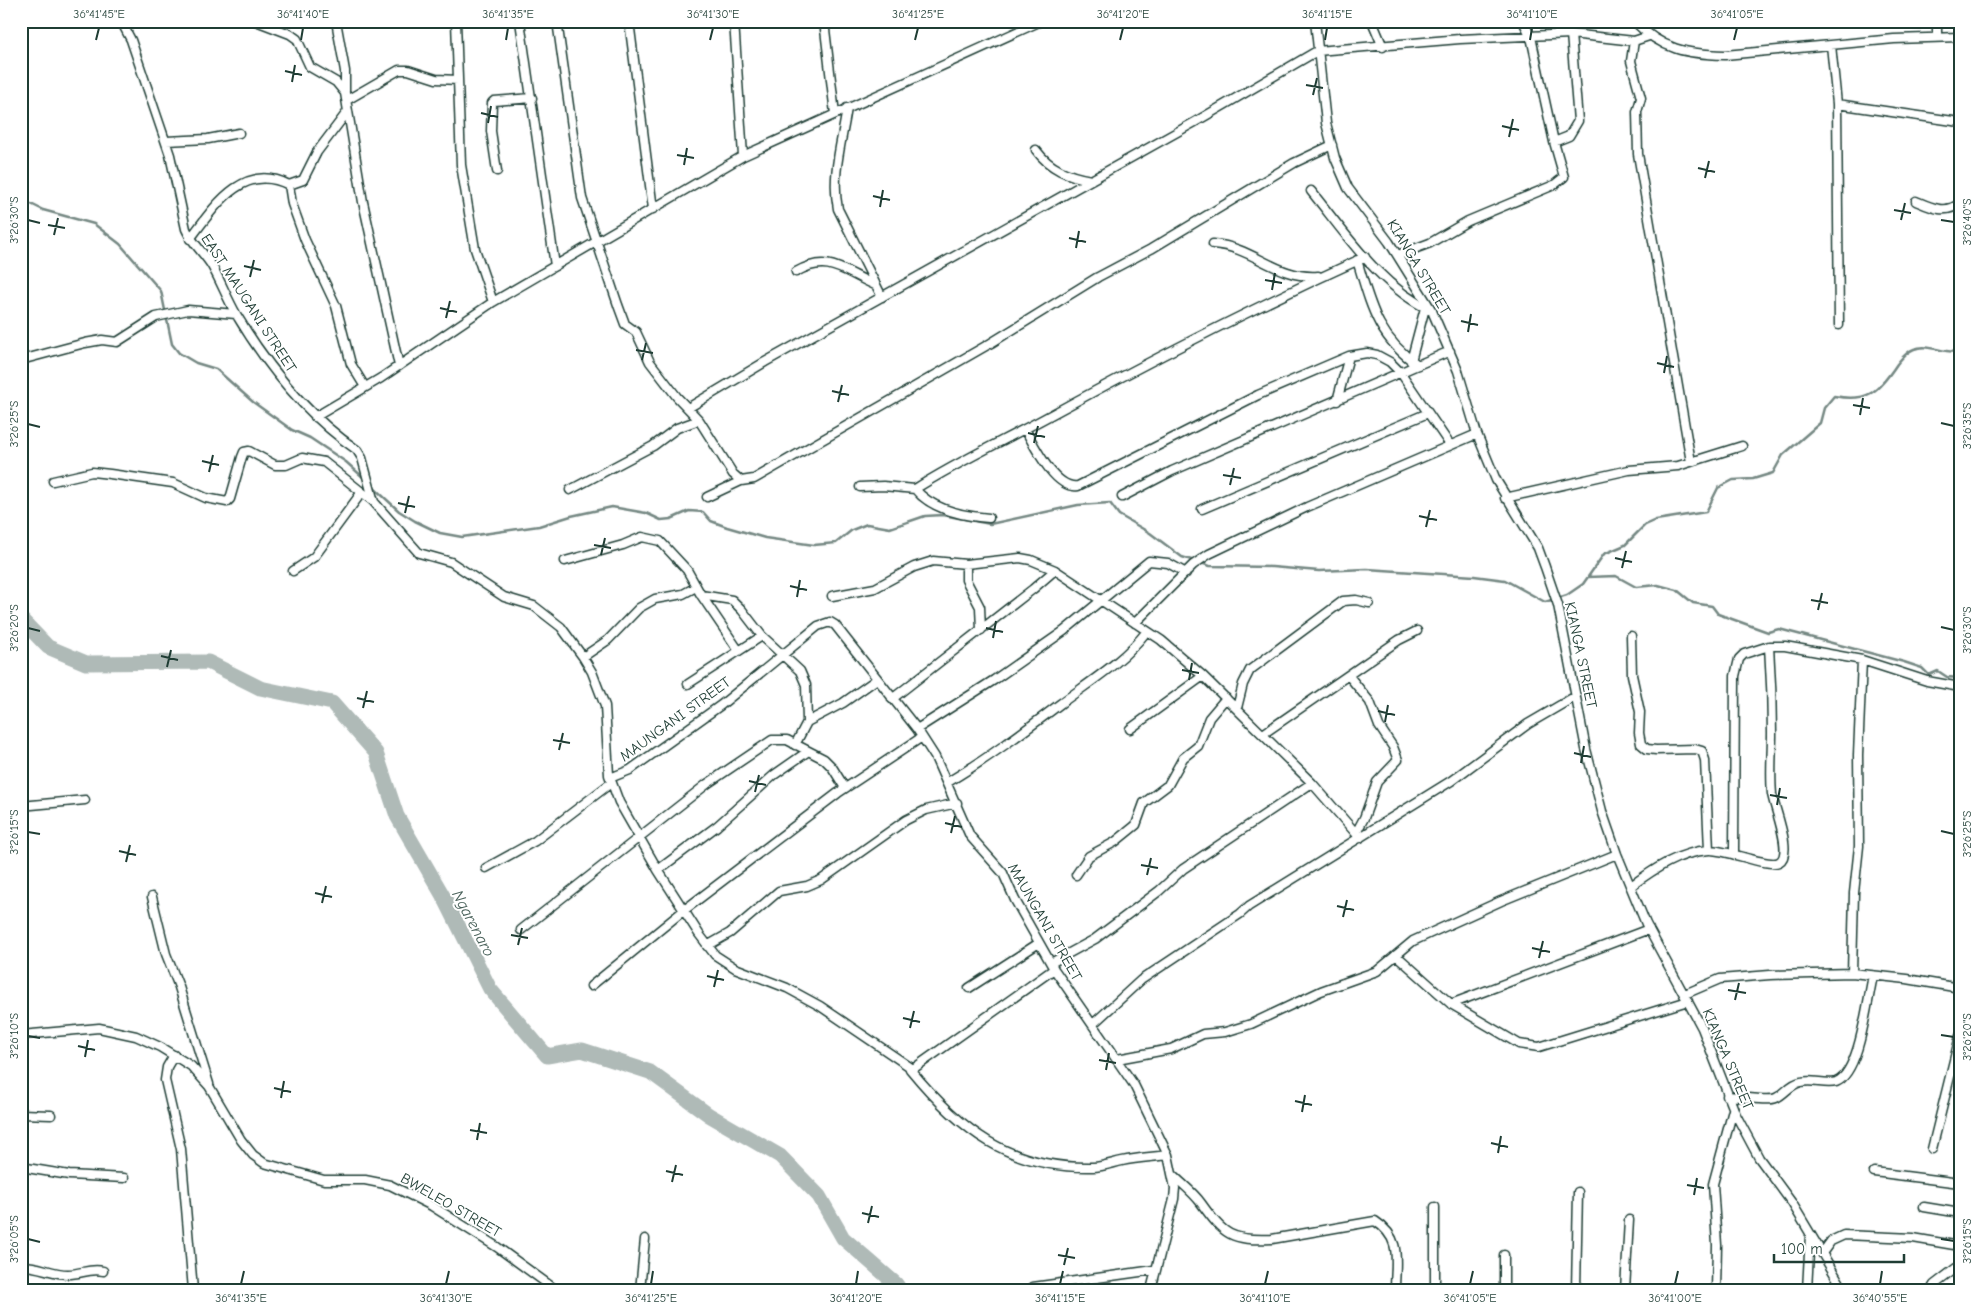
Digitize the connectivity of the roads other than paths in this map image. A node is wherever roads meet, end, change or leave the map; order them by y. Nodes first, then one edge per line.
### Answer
1 (138, 21) edge
2 (256, 21) edge
3 (336, 21) edge
4 (456, 21) edge
5 (520, 21) edge
6 (557, 21) edge
7 (629, 21) edge
8 (734, 21) edge
9 (824, 21) edge
10 (1040, 21) edge
11 (1315, 21) edge
12 (1372, 21) edge
13 (1523, 21) edge
14 (1634, 21) edge
15 (1937, 21) edge
16 (122, 23) edge
17 (1571, 34) junction
18 (1648, 36) junction
19 (1532, 37) junction
20 (1937, 37) junction
21 (1960, 37) edge
22 (1634, 41) junction
23 (1831, 46) junction
24 (1383, 47) junction
25 (1317, 51) junction
26 (458, 80) junction
27 (346, 96) junction
28 (532, 98) junction
29 (1837, 104) junction
30 (847, 108) junction
31 (348, 111) junction
32 (834, 114) junction
33 (1960, 122) edge
34 (239, 133) dead end
35 (166, 141) junction
36 (1554, 142) junction
37 (1332, 145) junction
38 (1036, 150) dead end
39 (743, 156) junction
40 (497, 171) dead end
41 (1091, 180) junction
42 (289, 185) junction
43 (1311, 191) dead end
44 (1916, 201) dead end
45 (1960, 203) edge
46 (653, 209) junction
47 (190, 239) junction
48 (598, 240) junction
49 (1213, 244) dead end
50 (1398, 255) junction
51 (1361, 259) junction
52 (555, 266) junction
53 (796, 272) dead end
54 (1323, 276) junction
55 (875, 285) junction
56 (882, 297) junction
57 (494, 302) junction
58 (1428, 310) junction
59 (236, 314) junction
60 (1839, 325) dead end
61 (1450, 351) junction
62 (1349, 356) junction
63 (21, 360) edge
64 (1415, 363) junction
65 (399, 366) junction
66 (1401, 373) junction
67 (365, 388) junction
68 (1337, 401) junction
69 (688, 408) junction
70 (1428, 414) junction
71 (315, 416) junction
72 (699, 420) junction
73 (1025, 429) junction
74 (1477, 434) junction
75 (1450, 445) junction
76 (1742, 446) dead end
77 (1691, 462) junction
78 (53, 481) dead end
79 (741, 481) junction
80 (860, 487) dead end
81 (570, 490) dead end
82 (914, 490) junction
83 (362, 492) junction
84 (707, 497) dead end
85 (1122, 497) dead end
86 (1505, 498) junction
87 (374, 502) junction
88 (1202, 510) dead end
89 (989, 518) dead end
90 (565, 561) dead end
91 (966, 564) junction
92 (1055, 570) junction
93 (293, 571) dead end
94 (1186, 573) junction
95 (696, 587) junction
96 (700, 595) junction
97 (832, 596) dead end
98 (1101, 602) junction
99 (1369, 603) dead end
100 (1135, 623) junction
101 (981, 630) junction
102 (1147, 631) junction
103 (1417, 631) dead end
104 (762, 636) junction
105 (1631, 636) dead end
106 (1769, 646) junction
107 (739, 651) junction
108 (783, 655) junction
109 (583, 657) junction
110 (1862, 660) junction
111 (1203, 676) junction
112 (1349, 676) junction
113 (877, 679) junction
114 (688, 684) dead end
115 (1960, 687) edge
116 (1576, 696) junction
117 (892, 698) junction
118 (1226, 698) junction
119 (1237, 708) junction
120 (807, 722) junction
121 (916, 729) junction
122 (1130, 729) dead end
123 (1263, 734) junction
124 (922, 737) junction
125 (795, 744) junction
126 (808, 752) junction
127 (611, 781) junction
128 (948, 782) junction
129 (1312, 783) junction
130 (845, 788) junction
131 (85, 800) dead end
132 (957, 803) junction
133 (21, 806) edge
134 (1358, 835) junction
135 (640, 838) junction
136 (1709, 850) junction
137 (1734, 852) junction
138 (1617, 854) junction
139 (486, 868) dead end
140 (658, 870) junction
141 (1076, 875) dead end
142 (1631, 886) junction
143 (152, 897) dead end
144 (684, 910) junction
145 (521, 930) dead end
146 (1650, 930) junction
147 (1039, 943) junction
148 (708, 946) junction
149 (1396, 955) junction
150 (1052, 966) junction
151 (1852, 973) junction
152 (1873, 976) junction
153 (591, 986) dead end
154 (969, 988) dead end
155 (1960, 988) edge
156 (1686, 997) junction
157 (1451, 1004) junction
158 (1093, 1024) junction
159 (21, 1035) edge
160 (1960, 1036) edge
161 (174, 1055) junction
162 (1117, 1059) junction
163 (910, 1068) junction
164 (209, 1086) junction
165 (1727, 1096) junction
166 (1733, 1110) junction
167 (21, 1114) edge
168 (51, 1115) dead end
169 (1932, 1149) dead end
170 (1168, 1155) junction
171 (21, 1167) edge
172 (1874, 1172) dead end
173 (1173, 1175) junction
174 (124, 1178) dead end
175 (1960, 1183) edge
176 (1578, 1192) dead end
177 (1435, 1207) dead end
178 (1924, 1207) dead end
179 (1960, 1212) edge
180 (1629, 1220) dead end
181 (1810, 1234) junction
182 (645, 1239) dead end
183 (1960, 1246) edge
184 (1823, 1252) junction
185 (1504, 1255) dead end
186 (1960, 1265) edge
187 (21, 1266) edge
188 (1154, 1270) junction
189 (103, 1271) dead end
190 (1033, 1287) dead end
191 (193, 1290) edge
192 (556, 1290) edge
193 (640, 1290) edge
194 (1151, 1290) edge
195 (1395, 1290) edge
196 (1435, 1290) edge
197 (1504, 1290) edge
198 (1576, 1290) edge
199 (1625, 1290) edge
200 (1716, 1290) edge
201 (1807, 1290) edge
202 (1844, 1290) edge
203 (1931, 1290) edge

1 - 16 street
2 - 27 street
3 - 27 street
4 - 26 street
5 - 28 street
6 - 48 street
7 - 46 street
8 - 39 street
9 - 32 street
10 - 30 street
11 - 25 street, KIANGA STREET
12 - 24 street
13 - 19 street
14 - 18 street
15 - 20 street
16 - 35 street, EAST MAUGANI STREET
17 - 19 street
17 - 22 street
17 - 36 street
18 - 22 street
18 - 23 street
19 - 24 street
19 - 36 street
20 - 21 street
20 - 23 street
22 - 77 street
23 - 29 street
24 - 25 street
25 - 37 street, KIANGA STREET
25 - 41 street
26 - 27 street
26 - 57 street
27 - 31 street
28 - 40 street
28 - 52 street
29 - 33 street
29 - 60 street
30 - 32 street
30 - 55 street
31 - 42 street
31 - 65 street
32 - 39 street
34 - 35 street
35 - 47 street, EAST MAUGANI STREET
36 - 50 street
37 - 50 street, KIANGA STREET
37 - 79 street
38 - 41 street
39 - 46 street
41 - 56 street
42 - 47 street
42 - 67 street
43 - 51 street
44 - 45 street
46 - 48 street
47 - 59 street, EAST MAUGANI STREET
48 - 52 street
48 - 69 street
49 - 54 street
50 - 58 street, KIANGA STREET
51 - 54 street
51 - 58 street
51 - 64 street
52 - 57 street
53 - 55 street
54 - 73 street
55 - 56 street
56 - 69 street
57 - 65 street
58 - 61 street, KIANGA STREET
58 - 64 street
59 - 63 street
59 - 71 street, EAST MAUGANI STREET
61 - 64 street
61 - 74 street, KIANGA STREET
62 - 66 street
62 - 68 street
62 - 73 street
64 - 66 street
65 - 67 street
66 - 68 street
66 - 70 street
67 - 71 street
68 - 85 street
69 - 72 street
70 - 75 street
70 - 88 street
71 - 87 street, EAST MAUGANI STREET
72 - 79 street
72 - 81 street
73 - 82 street
74 - 75 street
74 - 86 street, KIANGA STREET
75 - 94 street
76 - 77 street
77 - 86 street
78 - 83 street
79 - 84 street
80 - 82 street
82 - 89 street
83 - 87 street
83 - 93 street
86 - 116 street, KIANGA STREET
87 - 109 street, EAST MAUGANI STREET
90 - 95 street
91 - 92 street
91 - 97 street
91 - 101 street
92 - 98 street
92 - 101 street
94 - 98 street
94 - 100 street
95 - 96 street
95 - 109 street
96 - 104 street
96 - 107 street
98 - 100 street
98 - 121 street
99 - 119 street
100 - 102 street
101 - 117 street
102 - 111 street
102 - 128 street
103 - 112 street
104 - 107 street
104 - 108 street
105 - 136 street
106 - 110 street
106 - 137 street
106 - 137 street
107 - 114 street
108 - 113 street, MAUNGANI STREET
108 - 120 street
108 - 127 street, MAUNGANI STREET
109 - 127 street, EAST MAUGANI STREET
110 - 115 street
110 - 151 street
111 - 118 street
111 - 122 street
112 - 123 street
112 - 134 street
113 - 117 street, MAUNGANI STREET
113 - 120 street
116 - 134 street
116 - 138 street, KIANGA STREET
117 - 121 street, MAUNGANI STREET
118 - 119 street
118 - 141 street
119 - 123 street
120 - 125 street
121 - 124 street, MAUNGANI STREET
123 - 129 street
124 - 128 street, MAUNGANI STREET
124 - 130 street
125 - 126 street
125 - 135 street
126 - 130 street
126 - 140 street
127 - 135 street, EAST MAUGANI STREET
127 - 139 street, MAUNGANI STREET
128 - 132 street, MAUNGANI STREET
129 - 134 street
129 - 150 street
130 - 144 street
131 - 133 street
132 - 147 street, MAUNGANI STREET
132 - 148 street
134 - 158 street
135 - 140 street, EAST MAUGANI STREET
135 - 145 street
136 - 137 street
136 - 142 street
138 - 142 street, KIANGA STREET
138 - 149 street
140 - 144 street, EAST MAUGANI STREET
142 - 146 street, KIANGA STREET
143 - 164 street
144 - 148 street, EAST MAUGANI STREET
144 - 153 street
146 - 156 street, KIANGA STREET
146 - 157 street
147 - 150 street, MAUNGANI STREET
147 - 154 street
148 - 163 street, EAST MAUGANI STREET
149 - 157 street
149 - 162 street
150 - 158 street, MAUNGANI STREET
150 - 163 street
151 - 152 street
151 - 156 street
152 - 155 street
152 - 165 street
156 - 157 street
156 - 165 street, KIANGA STREET
158 - 162 street, MAUNGANI STREET
159 - 161 street, BWELEO STREET
160 - 169 street
161 - 164 street, BWELEO STREET
161 - 191 street
162 - 170 street, MAUNGANI STREET
163 - 170 street, EAST MAUGANI STREET
164 - 192 street, BWELEO STREET
165 - 166 street, KIANGA STREET
166 - 181 street, KIANGA STREET
166 - 200 street
167 - 168 street
170 - 173 street, MAUNGANI STREET
171 - 174 street
172 - 175 street
173 - 188 street, MAUNGANI STREET
173 - 195 street
176 - 198 street
177 - 196 street
178 - 179 street
180 - 199 street
181 - 184 street, KIANGA STREET
181 - 201 street
182 - 193 street
183 - 184 street
184 - 202 street, KIANGA STREET
185 - 197 street
186 - 203 street
187 - 189 street
188 - 190 street
188 - 194 street, MAUNGANI STREET

